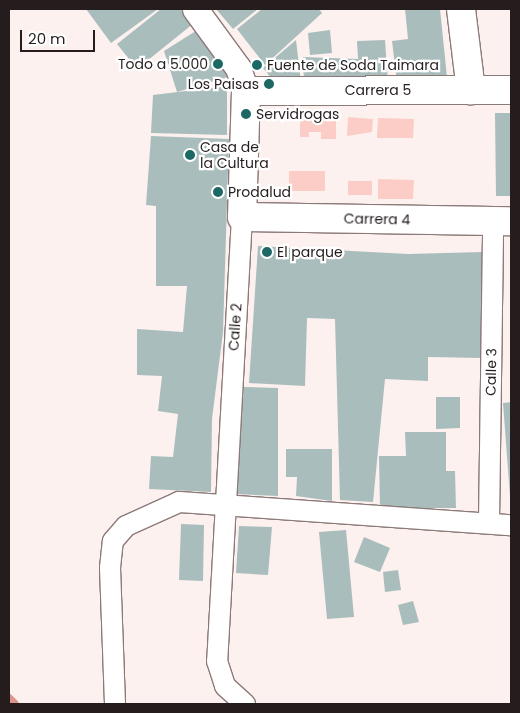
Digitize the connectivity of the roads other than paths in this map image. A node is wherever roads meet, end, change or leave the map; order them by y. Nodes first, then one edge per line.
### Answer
1 (195, 9) edge
2 (461, 9) edge
3 (471, 90) junction
4 (511, 90) edge
5 (246, 91) junction
6 (242, 217) junction
7 (502, 221) edge
8 (224, 503) junction
9 (489, 522) junction
10 (511, 525) edge
11 (115, 704) edge
12 (245, 704) edge

1 - 5 street, Calle 2
2 - 3 main road
3 - 4 main road, Carrera 5
3 - 5 main road, Carrera 5
5 - 6 main road, Calle 2
6 - 7 main road, Carrera 4
6 - 8 street, Calle 2
7 - 9 street, Calle 3
8 - 9 street
8 - 11 street
8 - 12 street, Calle 2
9 - 10 street

